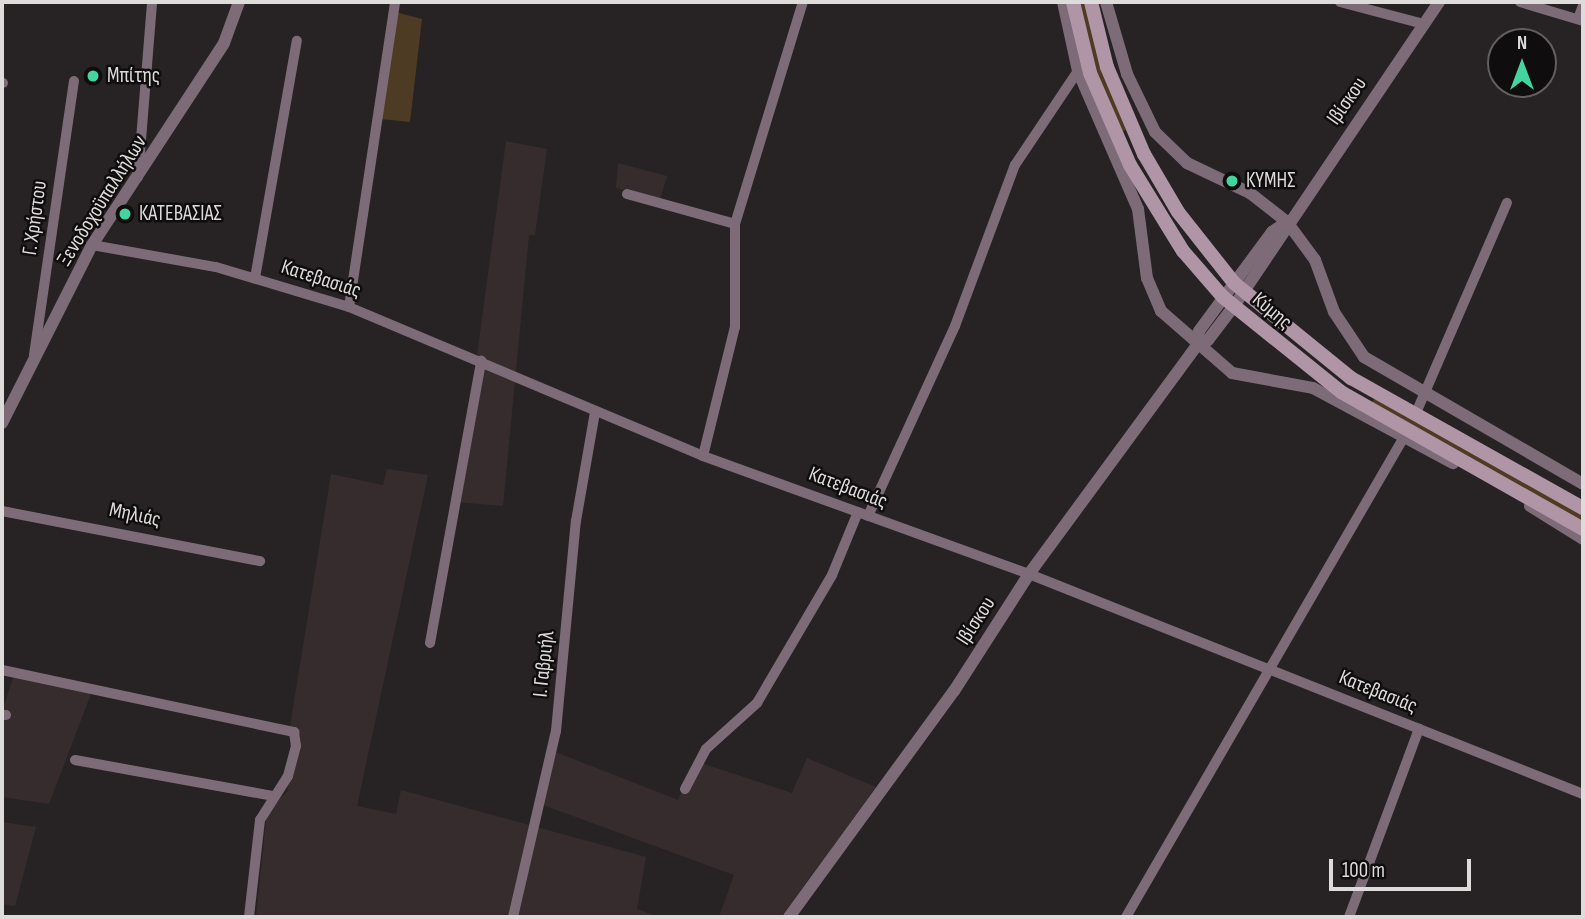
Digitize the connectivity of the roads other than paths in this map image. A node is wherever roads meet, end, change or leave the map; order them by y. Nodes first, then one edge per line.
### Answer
1 (152, 2) edge
2 (239, 2) edge
3 (395, 2) edge
4 (803, 2) edge
5 (1063, 2) edge
6 (1073, 2) edge
7 (1091, 2) edge
8 (1106, 2) edge
9 (1340, 2) edge
10 (1439, 2) edge
11 (1520, 2) edge
12 (1583, 5) edge
13 (1581, 20) edge
14 (1424, 24) junction
15 (297, 41) dead end
16 (1078, 71) junction
17 (74, 80) dead end
18 (137, 178) junction
19 (627, 194) dead end
20 (1507, 203) dead end
21 (1287, 222) junction
22 (734, 224) junction
23 (92, 245) junction
24 (256, 278) junction
25 (1239, 288) junction
26 (1228, 302) junction
27 (349, 307) junction
28 (1196, 346) junction
29 (481, 361) junction
30 (33, 362) junction
31 (1424, 396) junction
32 (595, 412) junction
33 (1416, 413) junction
34 (2, 423) edge
35 (1404, 437) junction
36 (703, 456) junction
37 (1583, 484) edge
38 (1583, 508) edge
39 (2, 511) edge
40 (863, 514) junction
41 (1583, 529) edge
42 (1583, 539) edge
43 (260, 561) dead end
44 (1030, 574) junction
45 (430, 643) dead end
46 (1268, 669) junction
47 (2, 670) edge
48 (1419, 729) junction
49 (75, 760) dead end
50 (685, 789) dead end
51 (1583, 794) edge
52 (274, 796) junction
53 (249, 917) edge
54 (513, 917) edge
55 (789, 917) edge
56 (1126, 917) edge
57 (1349, 917) edge

1 - 18 street
2 - 18 street, Ξενοδοχοϋπαλλήλων
3 - 27 street
4 - 22 street
5 - 16 street
6 - 26 main road, Κύμης
7 - 25 main road, Κύμης
8 - 21 street
9 - 14 street
10 - 14 street, Ιβίσκου
11 - 13 street
12 - 13 street
14 - 21 street, Ιβίσκου
15 - 24 street
16 - 28 street
16 - 40 street
17 - 30 street, Γ. Χρήστου
18 - 23 street, Ξενοδοχοϋπαλλήλων
19 - 22 street
20 - 31 street
21 - 25 street, Ιβίσκου
21 - 31 street
22 - 36 street
23 - 24 street, Κατεβασιάς
23 - 30 street, Ξενοδοχοϋπαλλήλων
24 - 27 street, Κατεβασιάς
25 - 26 street, Ιβίσκου
25 - 33 main road, Κύμης
26 - 28 street, Ιβίσκου
26 - 41 main road, Κύμης
27 - 29 street, Κατεβασιάς
28 - 35 street
28 - 44 street, Ιβίσκου
29 - 32 street, Κατεβασιάς
29 - 45 street
30 - 34 street, Ξενοδοχοϋπαλλήλων
31 - 33 street
31 - 37 street
32 - 36 street, Κατεβασιάς
32 - 54 street, Ι. Γαβριήλ
33 - 38 main road, Κύμης
35 - 42 street
35 - 46 street
36 - 40 street, Κατεβασιάς
39 - 43 street, Μηλιάς
40 - 44 street, Κατεβασιάς
40 - 50 street
44 - 46 street, Κατεβασιάς
44 - 55 street, Ιβίσκου
46 - 48 street, Κατεβασιάς
46 - 56 street
47 - 52 street
48 - 51 street, Κατεβασιάς
48 - 57 street
49 - 52 street
52 - 53 street

